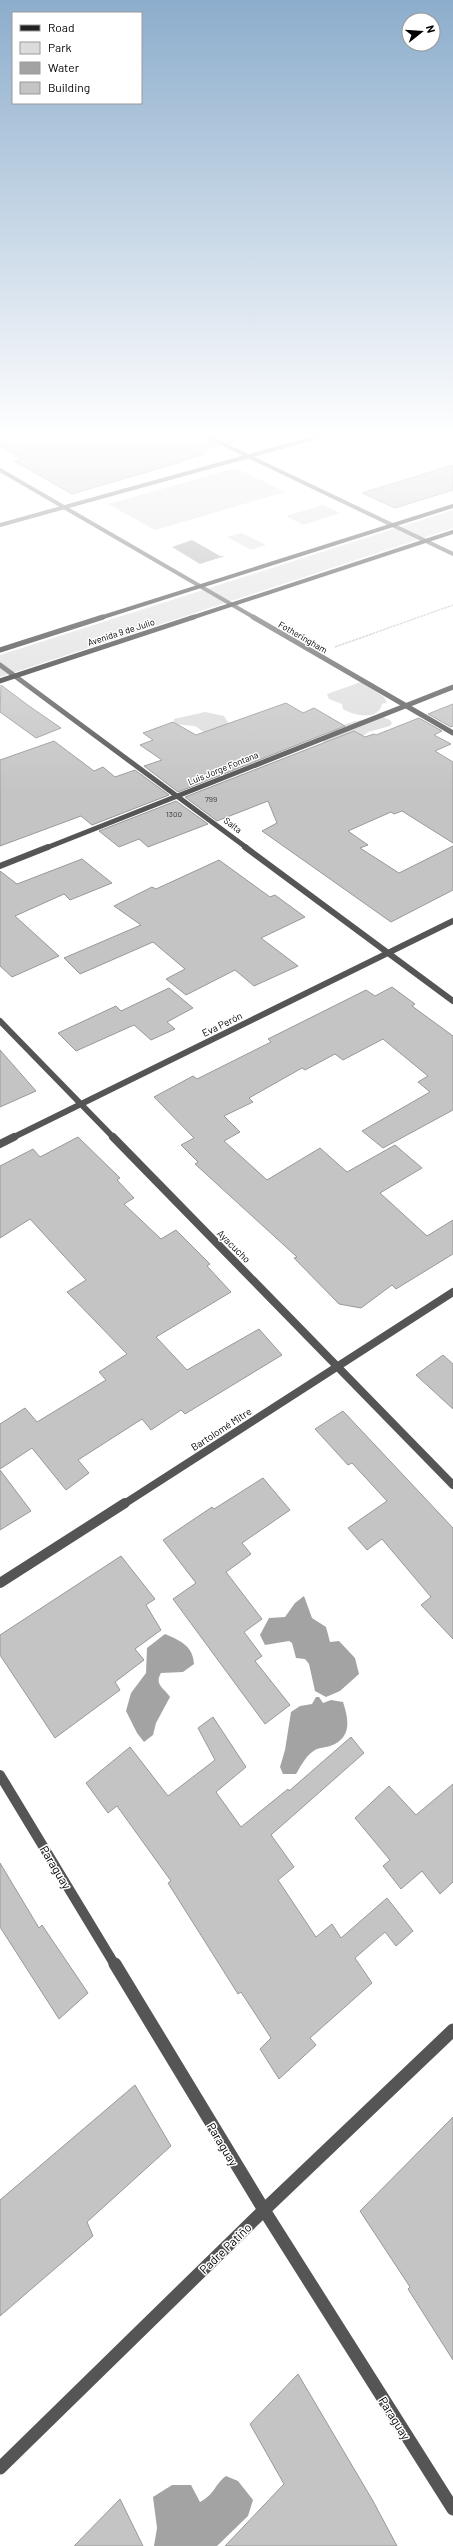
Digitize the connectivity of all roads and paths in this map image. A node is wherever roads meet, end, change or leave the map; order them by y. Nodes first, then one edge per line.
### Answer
1 (145, 554) edge
2 (300, 554) edge
3 (387, 554) edge
4 (200, 586) junction
5 (232, 604) junction
6 (453, 605) edge
7 (0, 650) edge
8 (316, 654) junction
9 (0, 665) edge
10 (14, 676) junction
11 (0, 681) edge
12 (453, 687) edge
13 (406, 705) junction
14 (453, 733) edge
15 (179, 796) junction
16 (0, 866) edge
17 (453, 921) edge
18 (388, 953) junction
19 (453, 1001) edge
20 (0, 1021) edge
21 (81, 1104) junction
22 (0, 1144) edge
23 (453, 1292) edge
24 (338, 1366) junction
25 (453, 1485) edge
26 (0, 1583) edge
27 (0, 1775) edge
28 (453, 2030) edge
29 (264, 2210) junction
30 (0, 2468) edge
31 (453, 2509) edge

1 - 4 street, Fotheringham
2 - 4 main road, Avenida 9 de Julio
3 - 5 main road, Avenida 9 de Julio
4 - 5 street, Fotheringham
4 - 7 main road, Avenida 9 de Julio
5 - 8 street, Fotheringham
5 - 10 main road, Avenida 9 de Julio
6 - 8 path
8 - 13 street, Fotheringham
9 - 10 street, Salta
10 - 11 main road, Avenida 9 de Julio
10 - 15 street, Salta
12 - 13 street, Luis Jorge Fontana
13 - 14 street, Fotheringham
13 - 15 street, Luis Jorge Fontana
15 - 16 street, Luis Jorge Fontana
15 - 18 street, Salta
17 - 18 street, Eva Perón
18 - 19 street, Salta
18 - 21 street, Eva Perón
20 - 21 street, Ayacucho
21 - 22 street, Eva Perón
21 - 24 street, Ayacucho
23 - 24 street, Bartolomé Mitre
24 - 25 street, Ayacucho
24 - 26 street, Bartolomé Mitre
27 - 29 street, Paraguay
28 - 29 street, Padre Patiño
29 - 30 street, Padre Patiño
29 - 31 street, Paraguay

